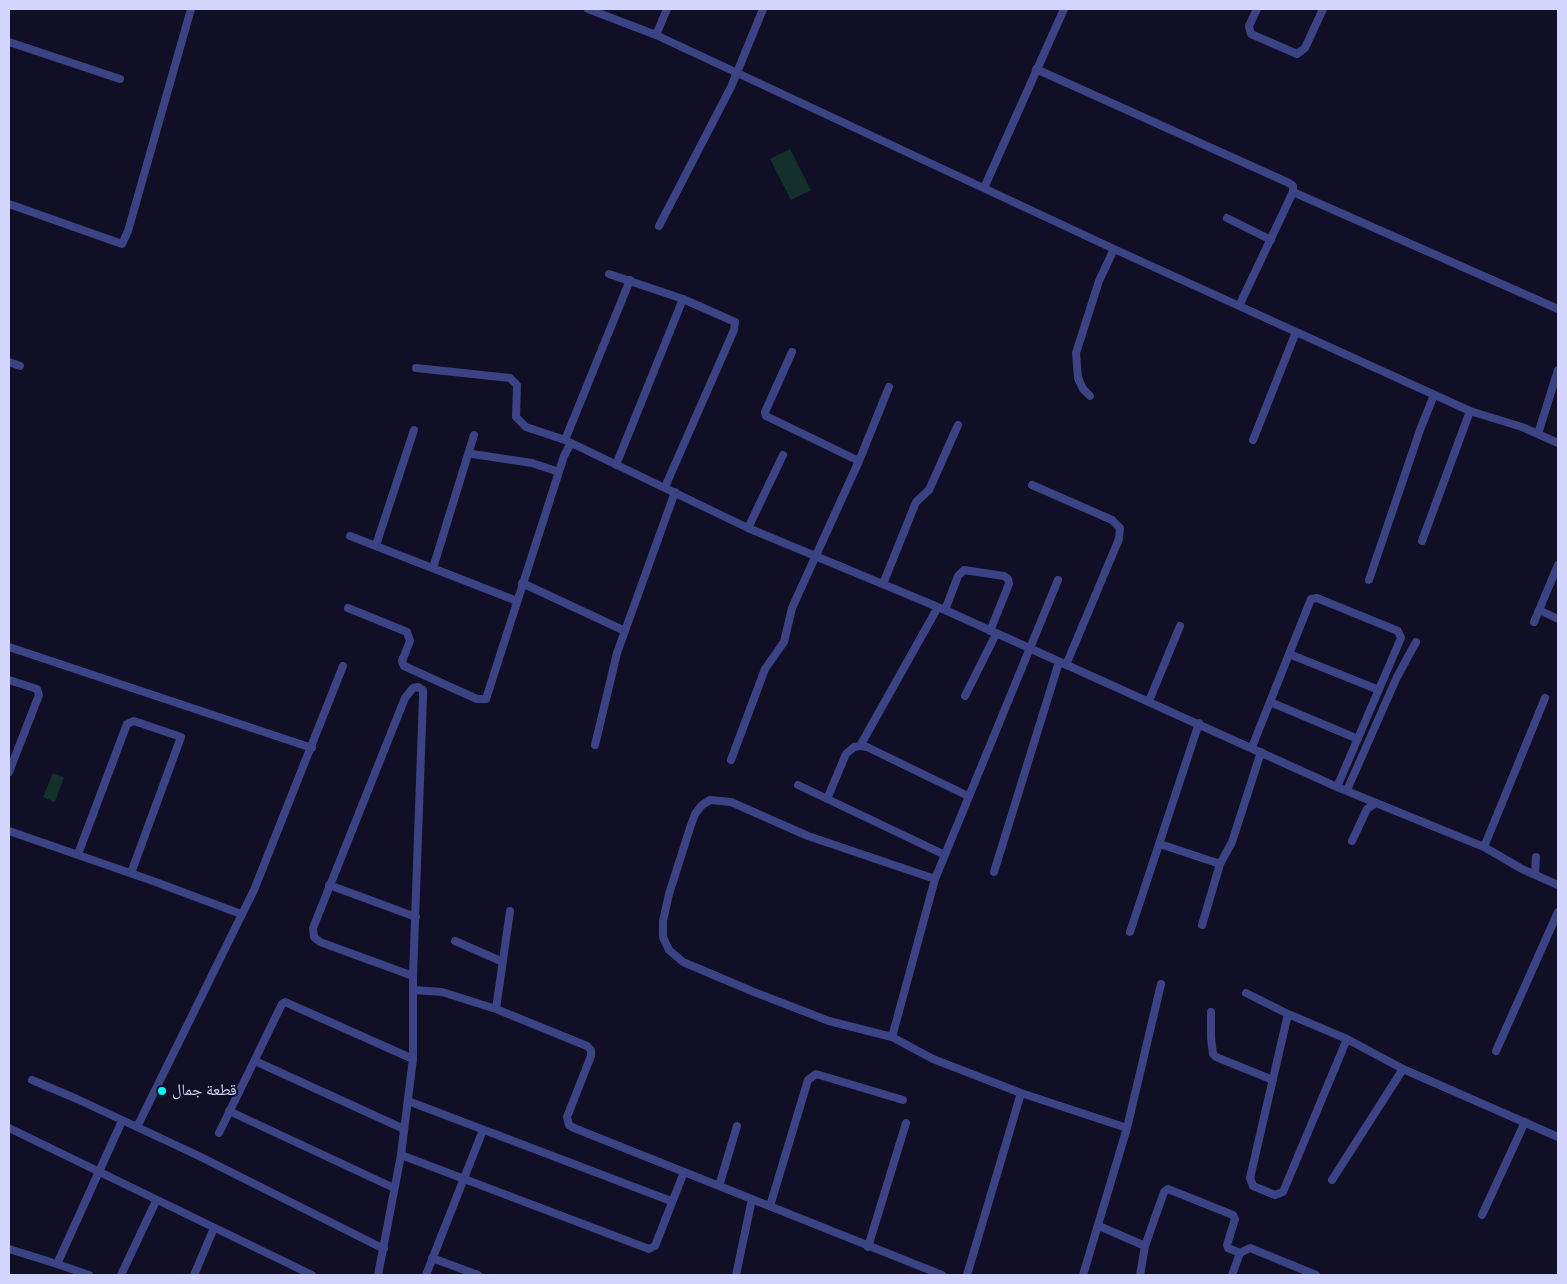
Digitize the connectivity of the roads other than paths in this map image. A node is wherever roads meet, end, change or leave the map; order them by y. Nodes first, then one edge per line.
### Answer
1 (191, 9) edge
2 (588, 9) edge
3 (666, 9) edge
4 (763, 9) edge
5 (1064, 9) edge
6 (1257, 9) edge
7 (1323, 9) edge
8 (656, 34) junction
9 (9, 42) edge
10 (1036, 69) junction
11 (734, 73) junction
12 (120, 79) dead end
13 (984, 188) junction
14 (1293, 192) junction
15 (9, 204) edge
16 (1227, 218) dead end
17 (659, 226) dead end
18 (1270, 240) junction
19 (1114, 249) junction
20 (609, 274) dead end
21 (630, 280) junction
22 (683, 299) junction
23 (1239, 306) junction
24 (1558, 309) edge
25 (1296, 332) junction
26 (792, 352) dead end
27 (9, 362) edge
28 (20, 366) dead end
29 (416, 368) dead end
30 (1558, 370) edge
31 (889, 387) dead end
32 (1434, 395) junction
33 (1090, 396) dead end
34 (1470, 411) junction
35 (958, 425) dead end
36 (414, 430) dead end
37 (474, 434) dead end
38 (1538, 434) junction
39 (1253, 440) dead end
40 (568, 442) junction
41 (1558, 443) edge
42 (472, 454) dead end
43 (783, 455) dead end
44 (859, 461) junction
45 (616, 465) junction
46 (559, 472) junction
47 (1032, 485) dead end
48 (665, 487) junction
49 (675, 492) junction
50 (748, 528) junction
51 (350, 536) dead end
52 (1422, 541) dead end
53 (376, 545) junction
54 (815, 556) junction
55 (1558, 565) edge
56 (433, 568) junction
57 (1058, 580) dead end
58 (1368, 580) dead end
59 (522, 583) junction
60 (883, 584) junction
61 (516, 601) junction
62 (348, 608) dead end
63 (941, 608) junction
64 (1540, 610) junction
65 (1558, 619) edge
66 (1534, 622) dead end
67 (1180, 626) dead end
68 (625, 631) junction
69 (993, 632) junction
70 (1416, 642) dead end
71 (9, 647) edge
72 (1029, 649) junction
73 (1289, 654) junction
74 (1062, 663) junction
75 (343, 666) dead end
76 (9, 680) edge
77 (1379, 690) junction
78 (965, 696) dead end
79 (1546, 698) dead end
80 (1149, 701) junction
81 (1270, 702) junction
82 (1199, 723) junction
83 (1358, 739) junction
84 (595, 744) dead end
85 (860, 746) junction
86 (1252, 747) junction
87 (312, 748) junction
88 (1261, 752) junction
89 (731, 760) dead end
90 (9, 772) edge
91 (798, 786) dead end
92 (1337, 786) junction
93 (1347, 790) junction
94 (968, 796) junction
95 (827, 799) junction
96 (1376, 803) junction
97 (9, 831) edge
98 (1352, 841) dead end
99 (1160, 844) junction
100 (1484, 847) junction
101 (78, 854) junction
102 (944, 855) junction
103 (1536, 857) dead end
104 (1220, 864) junction
105 (994, 872) dead end
106 (131, 873) junction
107 (1535, 874) junction
108 (935, 879) junction
109 (329, 885) junction
110 (1558, 885) edge
111 (510, 911) dead end
112 (1558, 912) edge
113 (241, 914) junction
114 (416, 917) junction
115 (1202, 925) dead end
116 (1130, 932) dead end
117 (456, 941) dead end
118 (503, 962) junction
119 (413, 976) junction
120 (1161, 984) dead end
121 (414, 990) junction
122 (1246, 993) dead end
123 (496, 1009) junction
124 (1211, 1012) dead end
125 (1288, 1014) junction
126 (892, 1037) junction
127 (1347, 1038) junction
128 (1496, 1051) dead end
129 (413, 1059) junction
130 (255, 1061) junction
131 (1403, 1069) junction
132 (32, 1080) dead end
133 (1273, 1080) junction
134 (1021, 1093) junction
135 (902, 1100) dead end
136 (408, 1101) junction
137 (229, 1112) junction
138 (122, 1120) junction
139 (906, 1122) dead end
140 (1525, 1122) junction
141 (737, 1126) dead end
142 (137, 1127) junction
143 (9, 1128) edge
144 (1127, 1128) junction
145 (404, 1129) junction
146 (483, 1130) junction
147 (219, 1132) dead end
148 (1558, 1136) edge
149 (401, 1155) junction
150 (99, 1172) junction
151 (684, 1172) junction
152 (463, 1177) junction
153 (1332, 1180) dead end
154 (719, 1186) junction
155 (394, 1188) junction
156 (752, 1199) junction
157 (156, 1201) junction
158 (672, 1202) junction
159 (770, 1206) junction
160 (1482, 1216) dead end
161 (1099, 1226) junction
162 (214, 1228) junction
163 (1145, 1246) junction
164 (868, 1247) junction
165 (9, 1249) edge
166 (384, 1249) junction
167 (1240, 1253) junction
168 (432, 1258) junction
169 (57, 1264) junction
170 (89, 1275) edge
171 (121, 1275) edge
172 (194, 1275) edge
173 (312, 1275) edge
174 (378, 1275) edge
175 (426, 1275) edge
176 (478, 1275) edge
177 (736, 1275) edge
178 (942, 1275) edge
179 (967, 1275) edge
180 (1083, 1275) edge
181 (1140, 1275) edge
182 (1232, 1275) edge
183 (1316, 1275) edge

1 - 15 street
2 - 8 street
3 - 8 street
4 - 11 street
5 - 10 street
6 - 7 street
8 - 11 street
9 - 12 street
10 - 13 street
10 - 14 street
11 - 13 street
11 - 17 street
13 - 19 street
14 - 18 street
14 - 24 street
16 - 18 street
18 - 23 street
19 - 23 street
19 - 33 street
20 - 21 street
21 - 22 street
21 - 40 street
22 - 45 street
22 - 48 street
23 - 25 street
25 - 32 street
25 - 39 street
26 - 44 street
27 - 28 street
29 - 40 street
30 - 38 street
31 - 44 street
32 - 34 street
32 - 58 street
34 - 38 street
34 - 52 street
35 - 60 street
36 - 53 street
37 - 56 street
38 - 41 street
40 - 45 street
40 - 46 street
42 - 46 street
43 - 50 street
44 - 54 street
45 - 48 street
46 - 59 street
47 - 74 street
48 - 49 street
49 - 50 street
49 - 68 street
50 - 54 street
51 - 53 street
53 - 56 street
54 - 60 street
54 - 89 street
55 - 64 street
56 - 61 street
57 - 72 street
59 - 61 street
59 - 68 street
60 - 63 street
61 - 62 street
63 - 69 street
63 - 69 street
63 - 85 street
64 - 65 street
64 - 66 street
67 - 80 street
68 - 84 street
69 - 72 street
69 - 78 street
70 - 93 street
71 - 87 street
72 - 74 street
72 - 94 street
73 - 77 street
73 - 77 street
73 - 81 street
74 - 80 street
74 - 105 street
75 - 87 street
76 - 90 street
77 - 83 street
79 - 100 street
80 - 82 street
81 - 83 street
81 - 86 street
82 - 86 street
82 - 99 street
83 - 92 street
85 - 94 street
85 - 95 street
86 - 88 street
87 - 113 street
88 - 92 street
88 - 104 street
91 - 95 street
92 - 93 street
93 - 96 street
94 - 102 street
95 - 102 street
96 - 98 street
96 - 100 street
97 - 101 street
99 - 104 street
99 - 116 street
100 - 107 street
101 - 106 street
101 - 106 street
102 - 108 street
103 - 107 street
104 - 115 street
106 - 113 street
107 - 110 street
108 - 126 street
108 - 126 street
109 - 114 street
109 - 114 street
109 - 119 street
111 - 118 street
112 - 128 street
113 - 142 street
114 - 119 street
117 - 118 street
118 - 123 street
119 - 121 street
120 - 144 street
121 - 123 street
121 - 129 street
122 - 125 street
123 - 151 street
124 - 133 street
125 - 127 street
125 - 133 street
126 - 134 street
127 - 131 street
127 - 133 street
129 - 130 street
129 - 136 street
130 - 137 street
130 - 145 street
131 - 140 street
131 - 153 street
132 - 138 street
134 - 144 street
134 - 179 street
135 - 159 street
136 - 145 street
136 - 146 street
137 - 147 street
137 - 155 street
138 - 142 street
138 - 150 street
139 - 164 street
140 - 148 street
140 - 160 street
141 - 154 street
142 - 166 street
143 - 150 street
144 - 161 street
145 - 149 street
146 - 152 street
146 - 158 street
149 - 152 street
149 - 155 street
150 - 157 street
150 - 169 street
151 - 154 street
151 - 158 street
152 - 158 street
152 - 168 street
154 - 156 street
155 - 166 street
156 - 159 street
156 - 177 street
157 - 162 street
157 - 171 street
159 - 164 street
161 - 163 street
161 - 180 street
162 - 172 street
162 - 173 street
163 - 167 street
163 - 181 street
164 - 178 street
165 - 169 street
166 - 174 street
167 - 182 street
167 - 183 street
168 - 175 street
168 - 176 street
169 - 170 street

